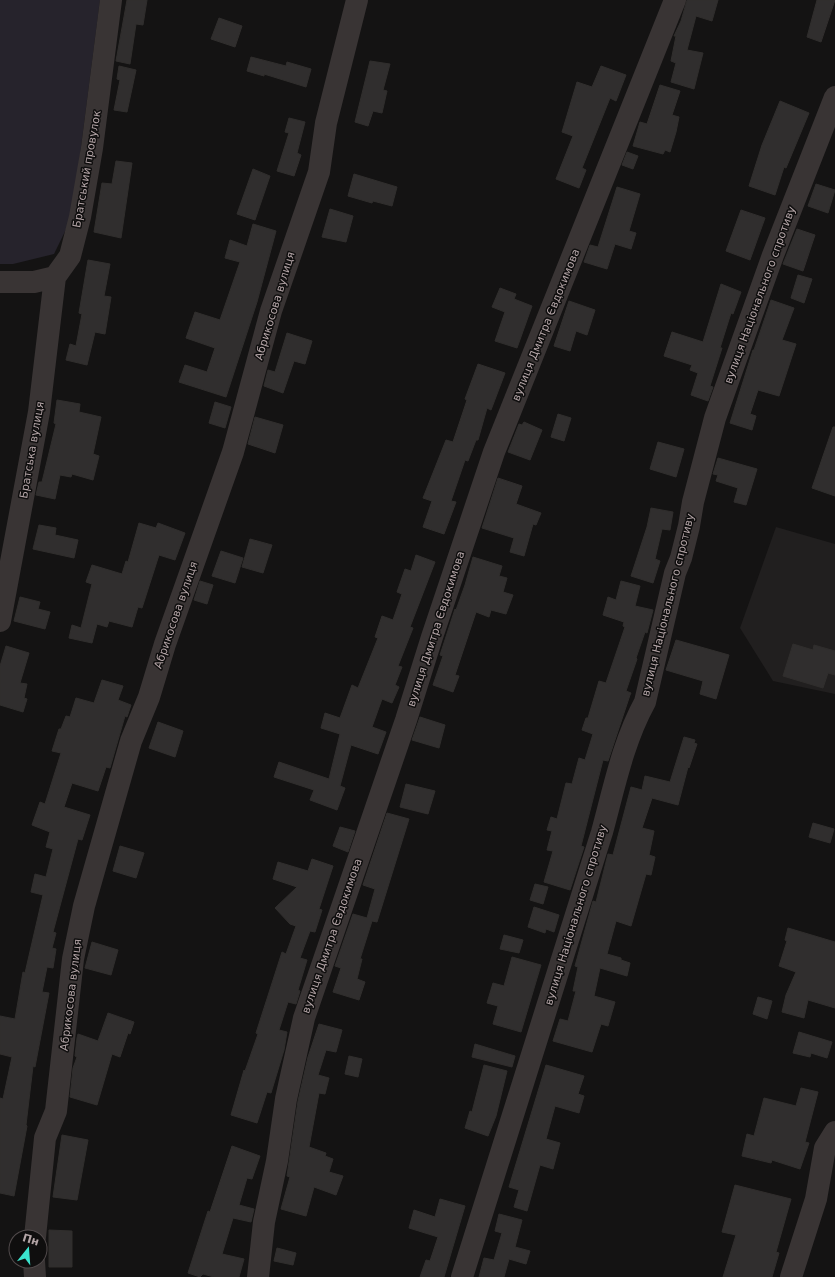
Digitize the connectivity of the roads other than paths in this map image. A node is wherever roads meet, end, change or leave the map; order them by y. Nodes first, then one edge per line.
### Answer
1 (111, 0) edge
2 (357, 0) edge
3 (675, 0) edge
4 (835, 97) edge
5 (55, 277) junction
6 (0, 282) edge
7 (0, 621) edge
8 (835, 1132) edge
9 (36, 1229) edge
10 (258, 1277) edge
11 (462, 1277) edge
12 (791, 1277) edge

1 - 5 street, Братський провулок
2 - 9 street, Абрикосова вулиця
3 - 10 street, вулиця Дмитра Євдокимова
4 - 11 street, вулиця Національного спротиву
5 - 6 street
5 - 7 street, Братська вулиця
8 - 12 street

